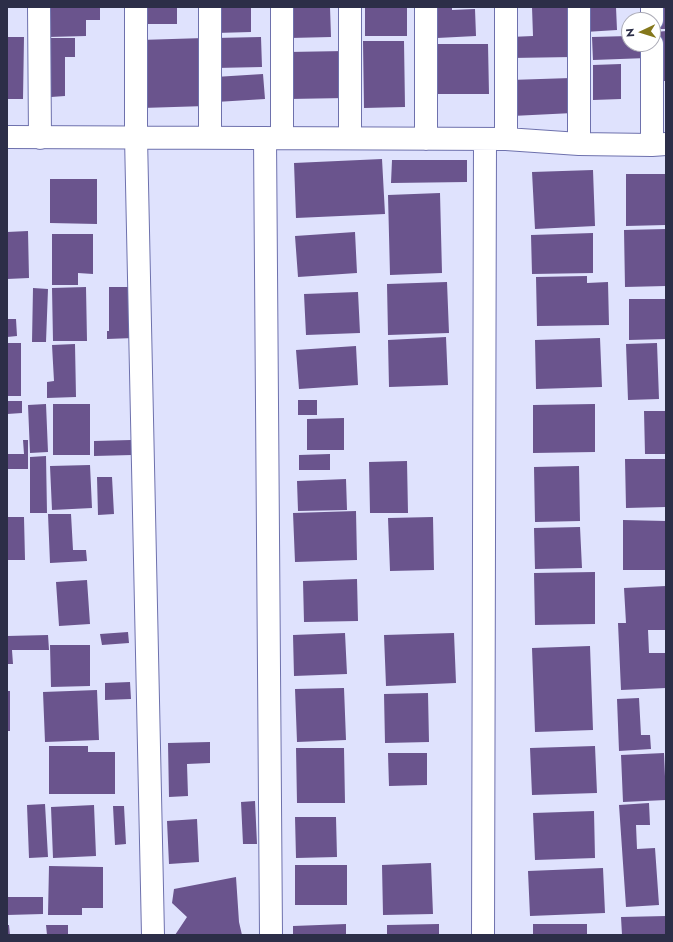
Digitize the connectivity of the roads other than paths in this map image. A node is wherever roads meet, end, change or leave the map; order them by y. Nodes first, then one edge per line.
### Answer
1 (39, 7) edge
2 (136, 7) edge
3 (210, 7) edge
4 (282, 7) edge
5 (350, 7) edge
6 (426, 7) edge
7 (506, 7) edge
8 (579, 7) edge
9 (653, 52) edge
10 (7, 137) edge
11 (136, 137) junction
12 (40, 138) junction
13 (210, 138) junction
14 (273, 138) junction
15 (350, 138) junction
16 (426, 139) junction
17 (496, 139) junction
18 (579, 144) junction
19 (659, 145) edge
20 (153, 935) edge
21 (271, 935) edge
22 (484, 935) edge

1 - 12 street
2 - 11 street
3 - 13 street
4 - 14 street
5 - 15 street
6 - 16 street
7 - 17 street
8 - 18 street
9 - 19 street
10 - 12 street
11 - 12 street
11 - 13 street
11 - 20 street
13 - 14 street
14 - 15 street
14 - 21 street
15 - 16 street
16 - 17 street
17 - 18 street
17 - 22 street
18 - 19 street

